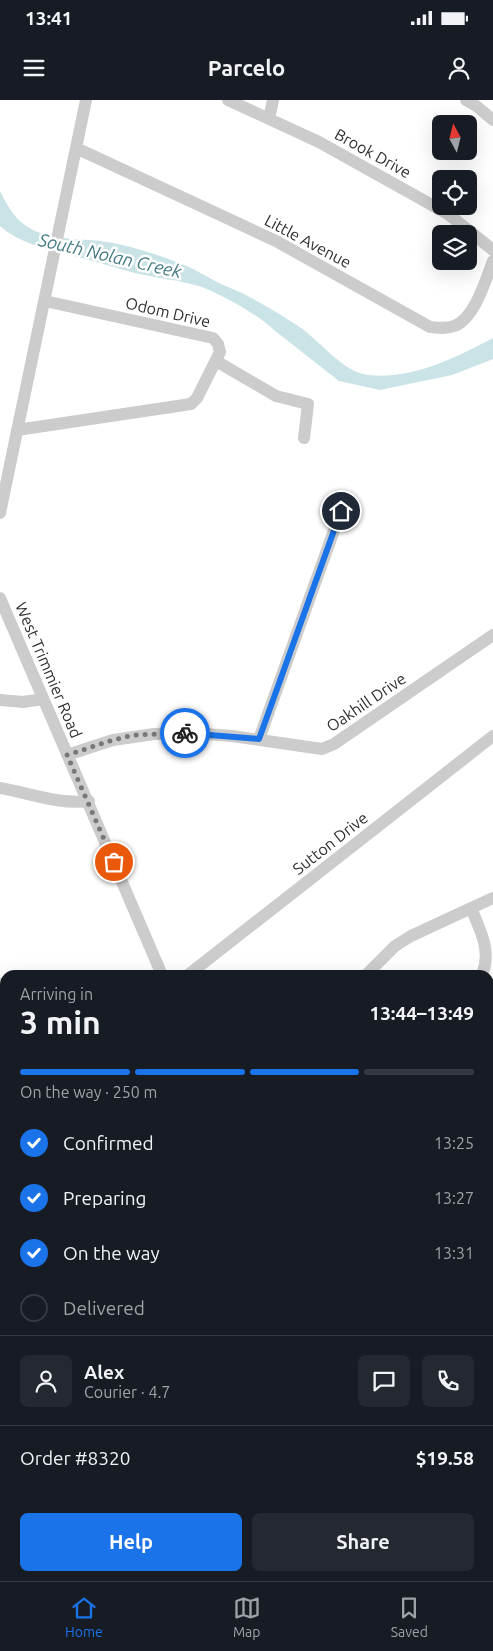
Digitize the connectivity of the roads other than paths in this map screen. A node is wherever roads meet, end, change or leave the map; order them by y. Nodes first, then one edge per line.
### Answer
1 (86, 100) edge
2 (228, 100) edge
3 (272, 100) edge
4 (466, 100) edge
5 (269, 119) junction
6 (493, 120) edge
7 (76, 148) junction
8 (493, 250) edge
9 (493, 261) edge
10 (44, 301) junction
11 (216, 361) junction
12 (17, 430) junction
13 (304, 438) dead end
14 (341, 511) dead end
15 (0, 513) edge
16 (0, 598) edge
17 (493, 635) edge
18 (43, 699) junction
19 (0, 700) edge
20 (493, 736) edge
21 (259, 739) junction
22 (67, 755) junction
23 (0, 788) edge
24 (89, 801) junction
25 (493, 898) edge
26 (471, 908) junction
27 (160, 970) edge
28 (194, 970) edge
29 (371, 970) edge
30 (484, 970) edge

1 - 7 street
2 - 5 street, Brook Drive
3 - 5 street
4 - 6 street
5 - 8 street, Brook Drive
7 - 9 street, Little Avenue
7 - 10 street
10 - 11 street, Odom Drive
10 - 12 street
11 - 12 street
11 - 13 street
12 - 15 street
14 - 21 street
16 - 18 street, West Trimmier Road
17 - 21 street, Oakhill Drive
18 - 19 street
18 - 22 street, West Trimmier Road
20 - 28 street, Sutton Drive
21 - 22 street, Oakhill Drive
22 - 24 street, West Trimmier Road
23 - 24 street
24 - 27 street, West Trimmier Road
25 - 26 street
26 - 29 street
26 - 30 street

